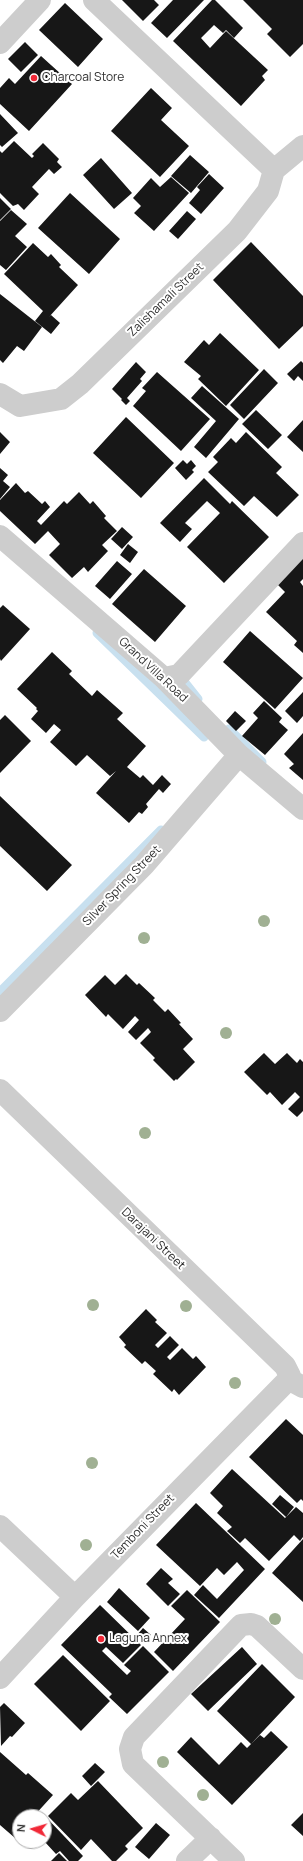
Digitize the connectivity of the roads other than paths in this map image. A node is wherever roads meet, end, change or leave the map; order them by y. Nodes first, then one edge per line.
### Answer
1 (40, 0) edge
2 (94, 0) edge
3 (0, 43) edge
4 (303, 146) edge
5 (274, 170) junction
6 (0, 394) edge
7 (0, 536) edge
8 (303, 544) edge
9 (164, 678) junction
10 (239, 755) junction
11 (303, 809) edge
12 (0, 1011) edge
13 (0, 1090) edge
14 (297, 1383) edge
15 (0, 1526) edge
16 (75, 1597) junction
17 (303, 1669) edge
18 (0, 1678) edge
19 (211, 1838) junction
20 (187, 1861) edge
21 (234, 1861) edge

1 - 3 street
2 - 5 street
4 - 5 street
5 - 6 street, Zalishamali Street
7 - 9 street, Grand Villa Road
8 - 9 street
9 - 10 street, Grand Villa Road
10 - 11 street, Grand Villa Road
10 - 12 street, Silver Spring Street
13 - 14 street, Darajani Street
14 - 16 street, Temboni Street
15 - 16 street
16 - 18 street, Temboni Street
17 - 19 street
19 - 20 street
19 - 21 street

